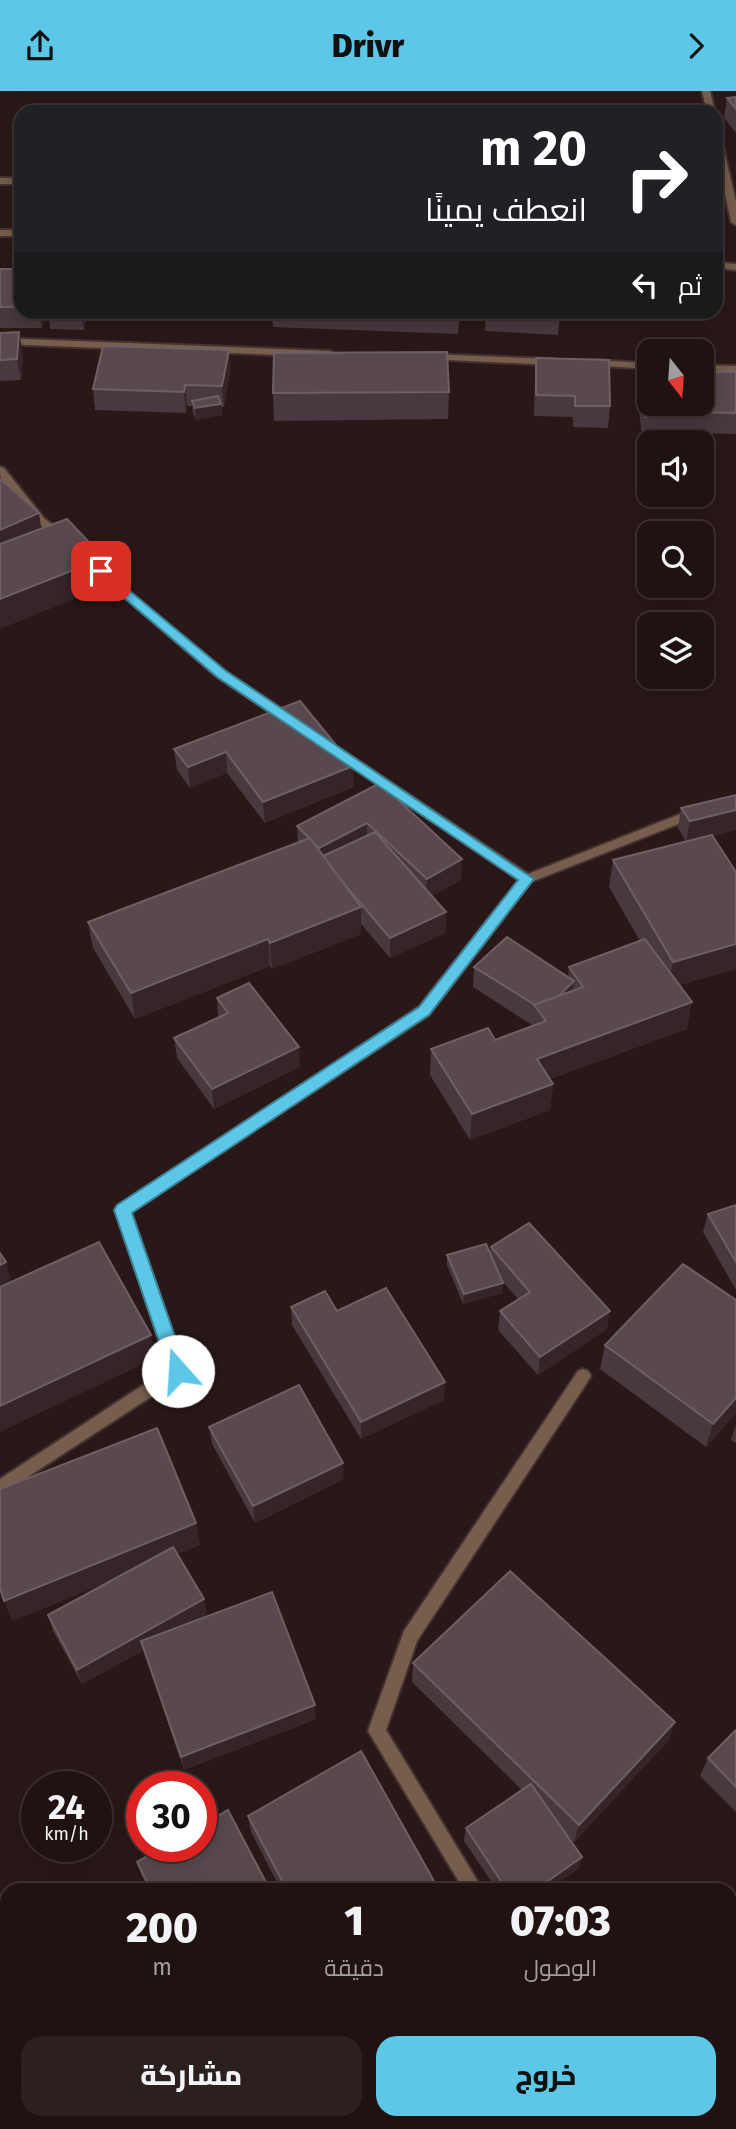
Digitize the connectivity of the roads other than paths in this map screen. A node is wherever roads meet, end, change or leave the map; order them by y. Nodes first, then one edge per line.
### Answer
1 (723, 165) edge
2 (736, 222) edge
3 (0, 341) edge
4 (345, 354) edge
5 (414, 357) edge
6 (566, 363) edge
7 (580, 363) edge
8 (637, 365) edge
9 (714, 368) edge
10 (736, 369) edge
11 (0, 470) edge
12 (72, 547) edge
13 (83, 556) edge
14 (300, 727) edge
15 (323, 742) edge
16 (715, 809) edge
17 (527, 879) junction
18 (583, 1376) dead end
19 (0, 1488) edge
20 (470, 1883) edge

1 - 2 street
3 - 4 street
5 - 6 street
7 - 8 street
9 - 10 street
11 - 12 street
13 - 14 street
15 - 17 street
16 - 17 street
17 - 19 street
18 - 20 street

